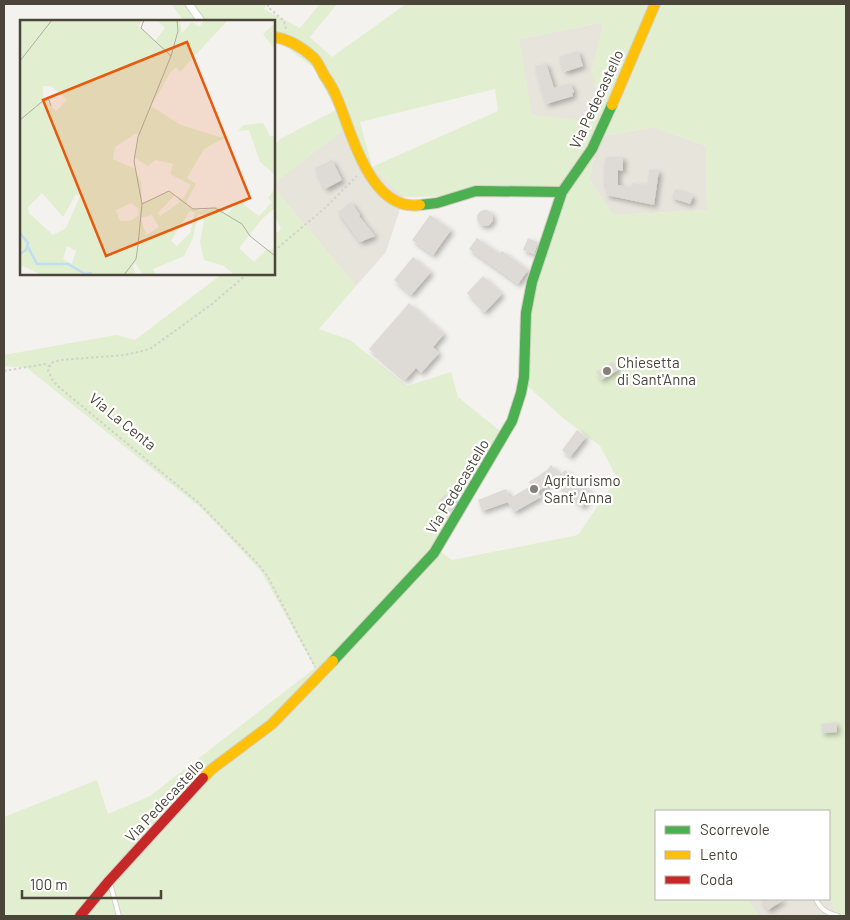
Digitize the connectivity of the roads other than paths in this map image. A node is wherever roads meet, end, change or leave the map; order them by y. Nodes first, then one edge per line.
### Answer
1 (189, 4) edge
2 (655, 4) edge
3 (199, 20) edge
4 (275, 37) edge
5 (562, 192) junction
6 (109, 881) junction
7 (817, 900) edge
8 (80, 916) edge
9 (119, 916) edge
10 (838, 916) edge

1 - 3 street
2 - 5 street, Via Pedecastello
4 - 5 street
5 - 6 street, Via Pedecastello
6 - 8 street, Via Pedecastello
6 - 9 lane
7 - 10 lane

